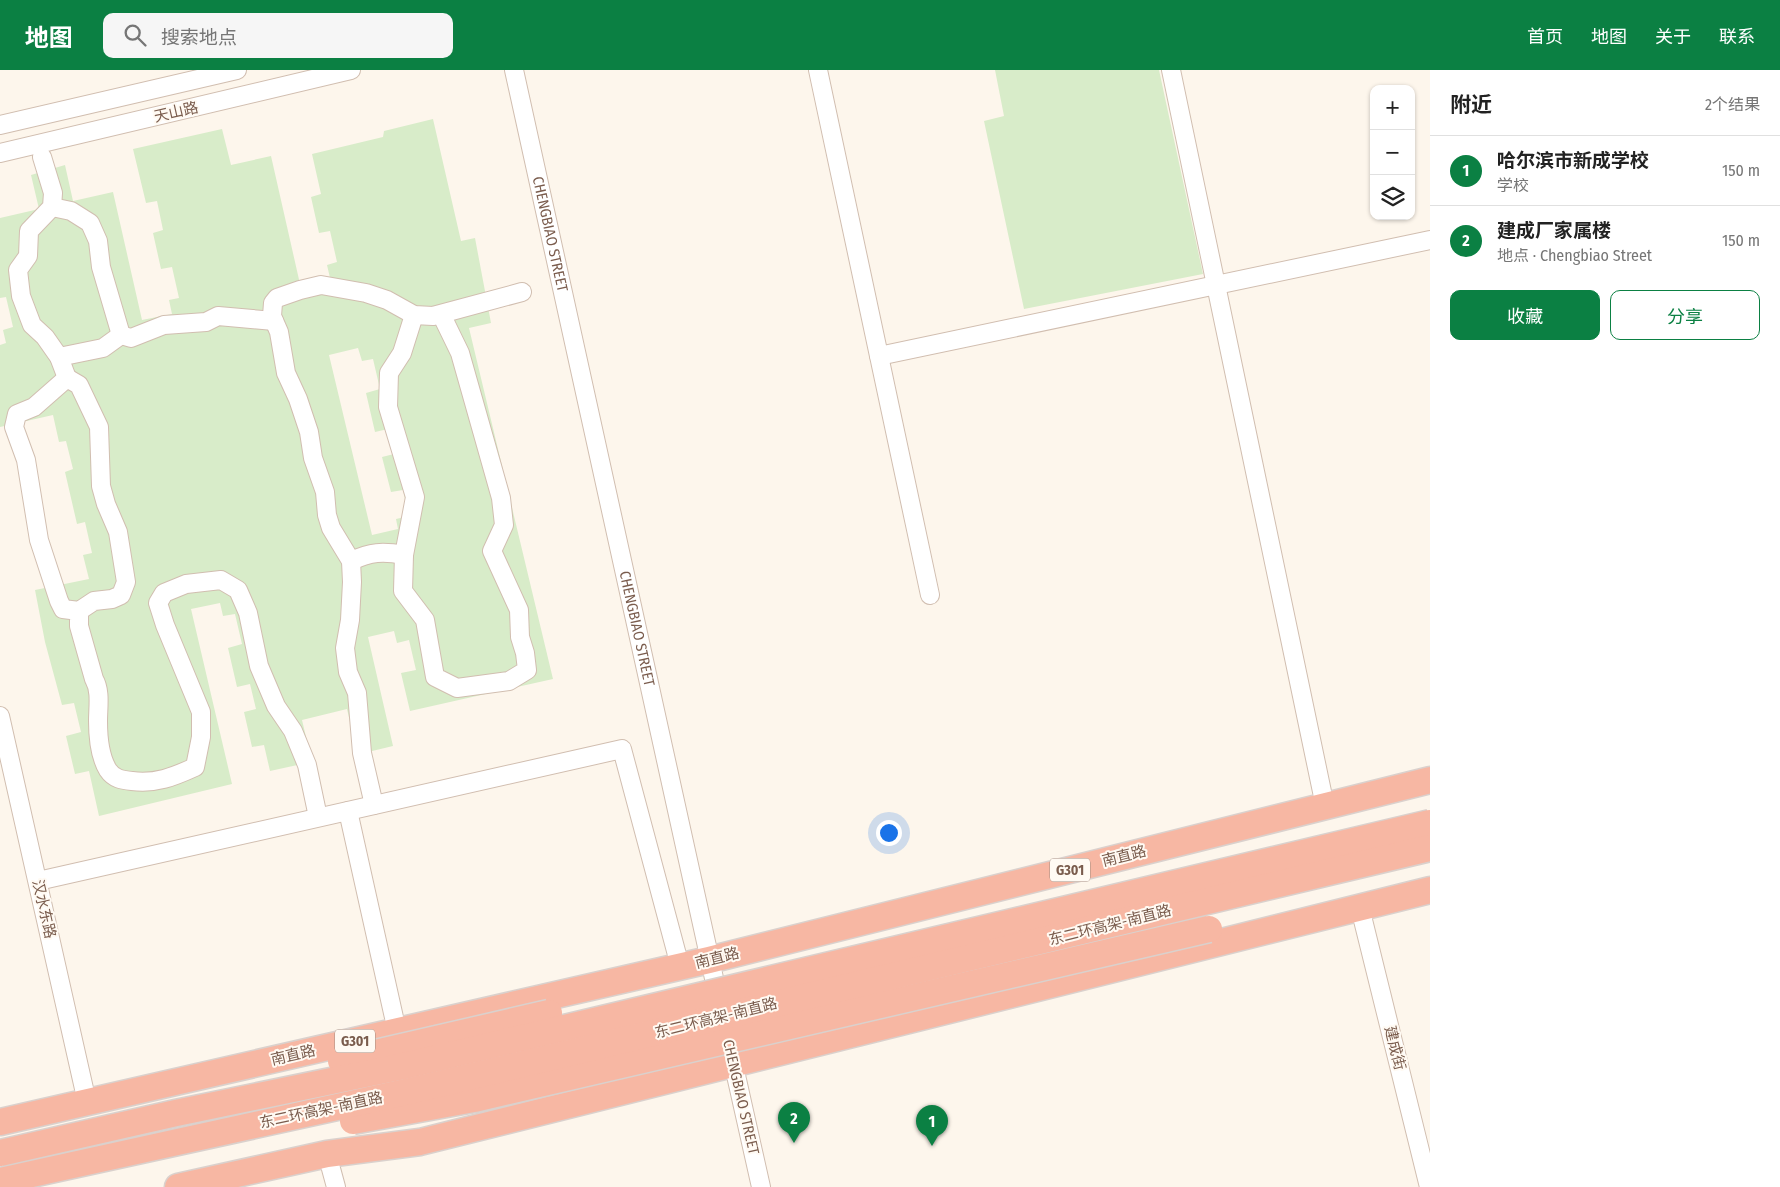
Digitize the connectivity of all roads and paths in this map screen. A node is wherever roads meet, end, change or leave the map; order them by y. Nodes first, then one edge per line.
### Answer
1 (237, 70) edge
2 (351, 70) edge
3 (514, 70) edge
4 (818, 70) edge
5 (1170, 70) edge
6 (0, 125) edge
7 (0, 153) edge
8 (42, 157) dead end
9 (52, 207) junction
10 (1430, 240) edge
11 (1216, 284) junction
12 (522, 292) dead end
13 (414, 316) junction
14 (443, 318) dead end
15 (274, 321) junction
16 (121, 335) junction
17 (879, 356) junction
18 (59, 358) junction
19 (67, 378) junction
20 (404, 556) junction
21 (350, 560) junction
22 (930, 595) dead end
23 (79, 611) junction
24 (0, 716) edge
25 (1430, 780) edge
26 (374, 805) junction
27 (1325, 806) junction
28 (348, 810) junction
29 (318, 817) junction
30 (1430, 823) edge
31 (1430, 848) edge
32 (38, 881) junction
33 (1430, 890) edge
34 (1352, 910) junction
35 (709, 960) junction
36 (680, 966) junction
37 (397, 1031) junction
38 (734, 1065) junction
39 (88, 1102) junction
40 (9, 1120) edge
41 (0, 1137) edge
42 (181, 1141) junction
43 (0, 1153) edge
44 (327, 1154) junction
45 (0, 1182) edge
46 (36, 1187) edge
47 (178, 1187) edge
48 (336, 1187) edge
49 (761, 1187) edge
50 (1429, 1187) edge

1 - 6 street, 天山路
2 - 7 street, 天山路
3 - 35 street, CHENGBIAO STREET
4 - 17 street
5 - 11 street
8 - 9 street
9 - 16 street
9 - 18 street
10 - 11 street
11 - 17 street
11 - 27 street
12 - 13 street
13 - 15 street
13 - 20 street
14 - 20 street
15 - 16 street
15 - 21 street
16 - 18 street
17 - 22 street
18 - 19 street
19 - 23 street
19 - 23 street
20 - 21 street
21 - 26 street
23 - 29 street
24 - 32 street, 汉水东路
25 - 27 highway, 南直路 / G301
26 - 28 street
26 - 36 street
27 - 35 highway, 南直路 / G301
28 - 29 street
28 - 37 street
29 - 32 street
30 - 43 highway, 东二环高架-南直路, bridge
31 - 42 highway, 东二环高架-南直路, bridge
32 - 39 street, 汉水东路
33 - 34 highway
34 - 38 highway
34 - 42 highway, bridge
34 - 50 street, 建成街
35 - 36 highway, 南直路 / G301
35 - 38 street, CHENGBIAO STREET
36 - 37 highway, 南直路 / G301
36 - 41 highway, bridge
37 - 39 highway, 南直路 / G301
38 - 44 highway
38 - 49 street, CHENGBIAO STREET
39 - 40 highway, 南直路 / G301
40 - 46 highway
42 - 45 highway, 东二环高架-南直路, bridge
44 - 47 highway
44 - 48 street

